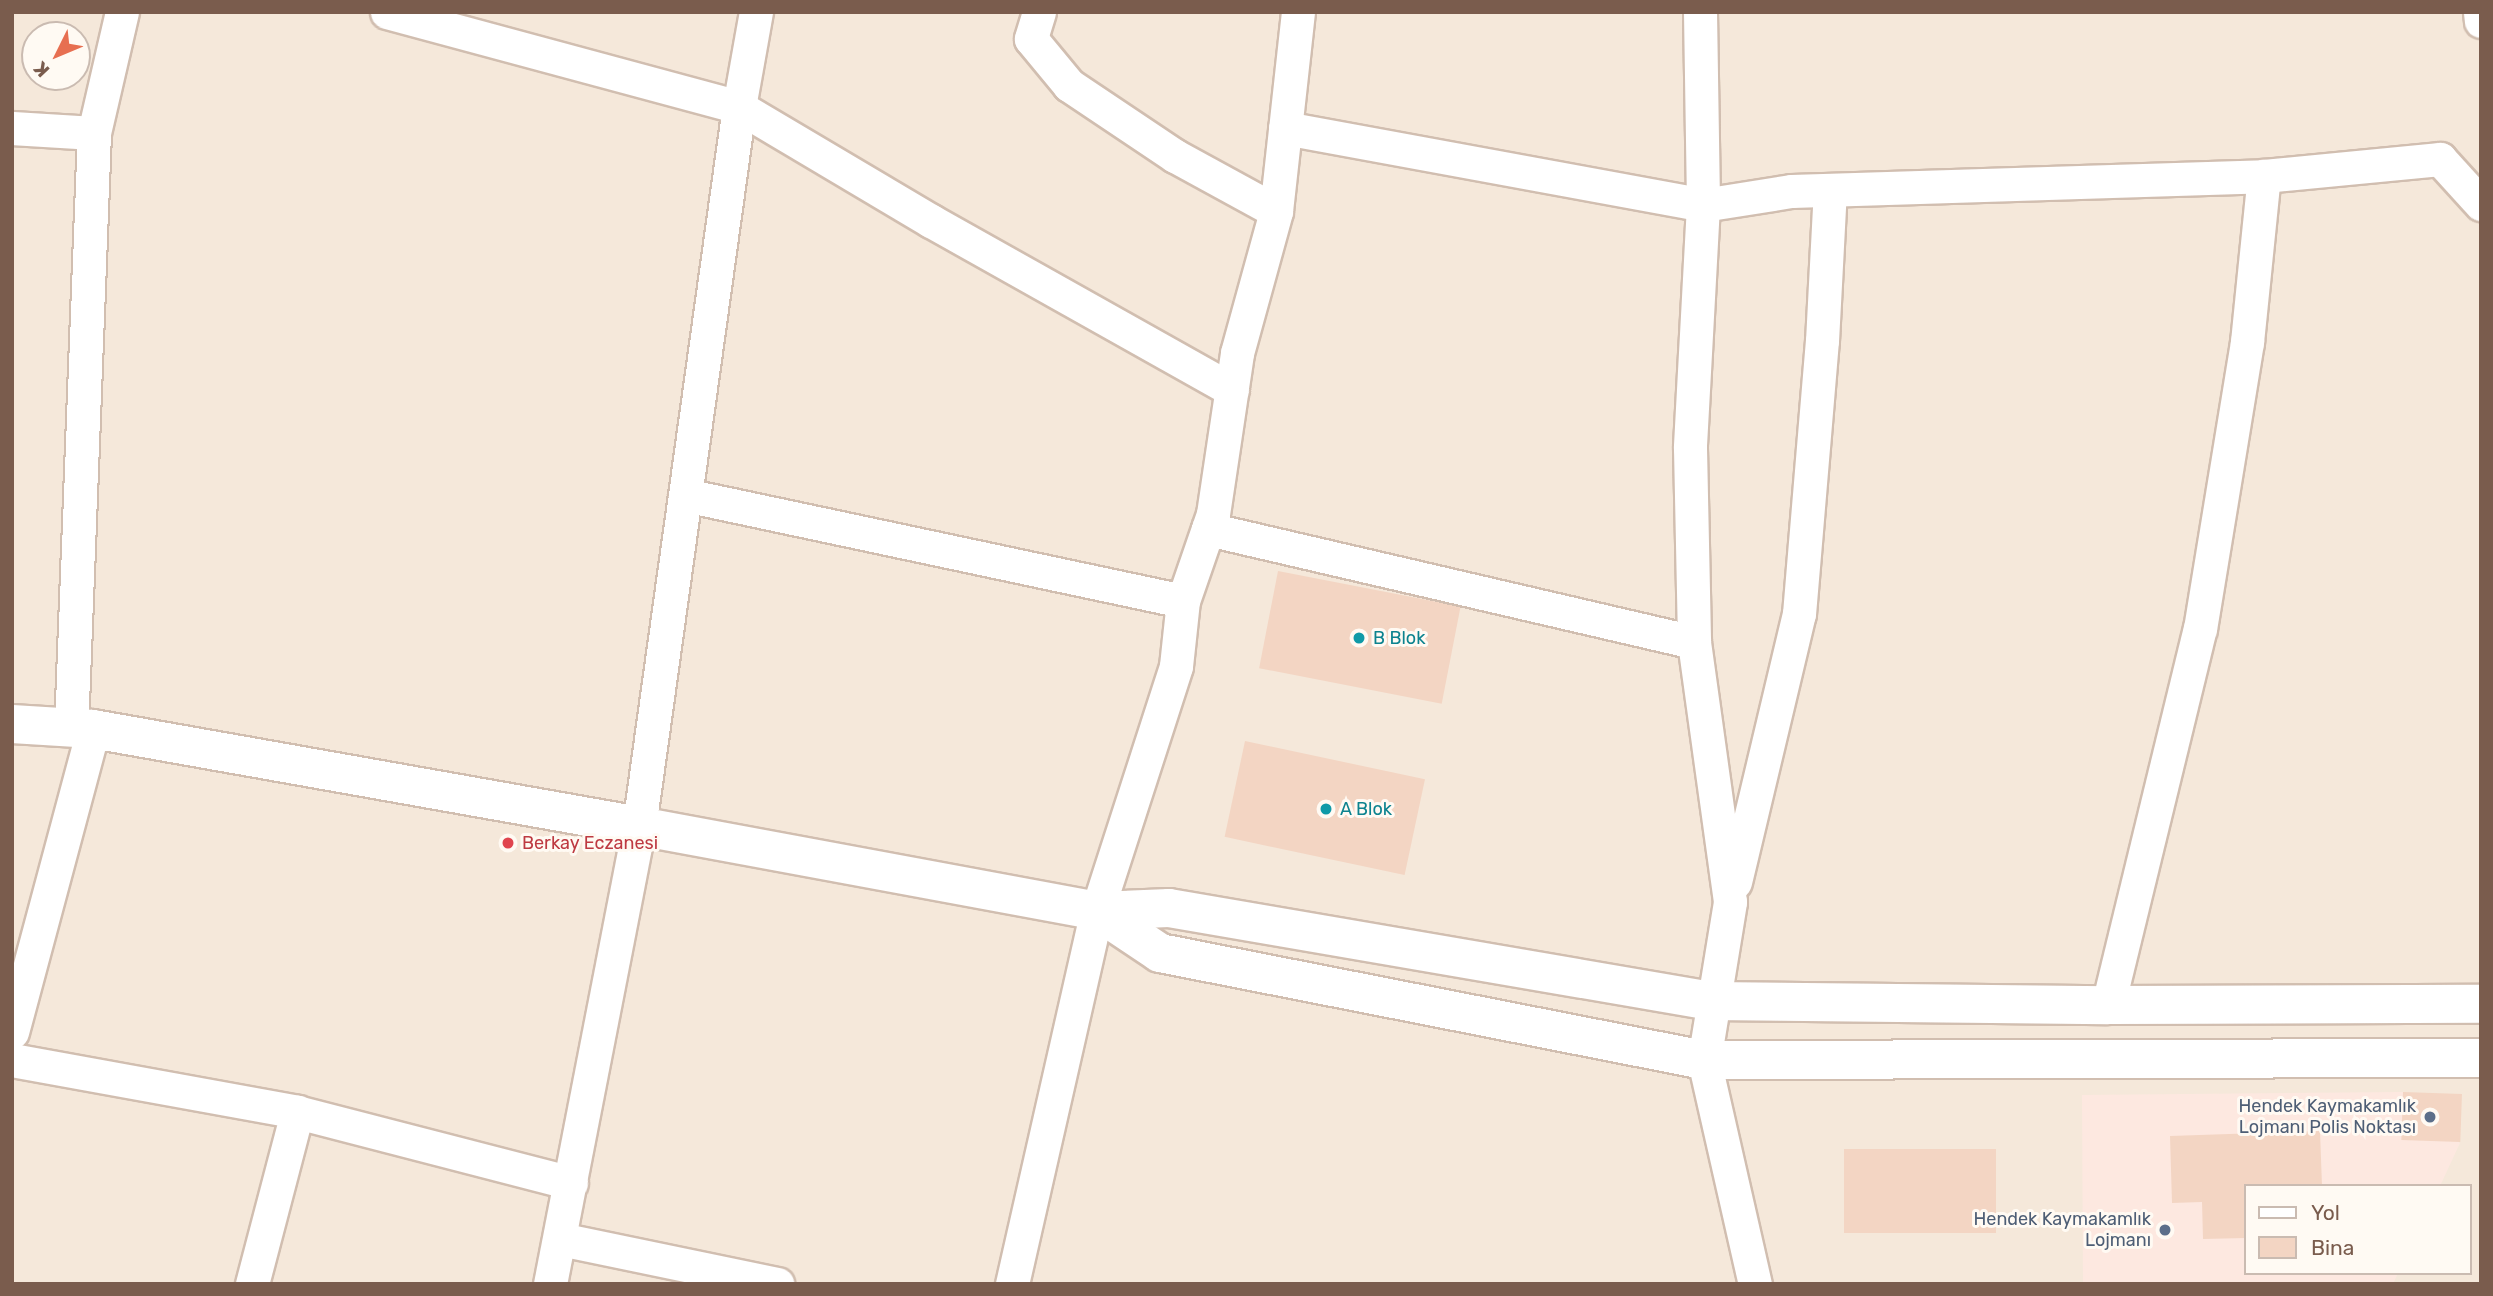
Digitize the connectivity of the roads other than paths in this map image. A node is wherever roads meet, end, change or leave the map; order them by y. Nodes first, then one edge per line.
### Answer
1 (122, 12) edge
2 (387, 12) edge
3 (755, 12) edge
4 (1038, 12) edge
5 (1298, 12) edge
6 (1700, 12) edge
7 (2480, 12) edge
8 (2481, 21) edge
9 (739, 107) junction
10 (12, 128) edge
11 (1285, 128) junction
12 (94, 133) junction
13 (2264, 176) junction
14 (1830, 190) junction
15 (2481, 204) edge
16 (1703, 205) junction
17 (1276, 211) junction
18 (1232, 390) junction
19 (685, 495) junction
20 (1208, 529) junction
21 (1183, 601) junction
22 (1694, 642) junction
23 (12, 724) edge
24 (82, 729) junction
25 (639, 825) junction
26 (1730, 902) junction
27 (1097, 911) junction
28 (1711, 1001) junction
29 (2481, 1004) edge
30 (2108, 1005) junction
31 (12, 1032) edge
32 (2481, 1058) edge
33 (12, 1060) edge
34 (1704, 1060) junction
35 (297, 1112) junction
36 (571, 1182) junction
37 (560, 1239) junction
38 (252, 1284) edge
39 (550, 1284) edge
40 (777, 1284) edge
41 (1012, 1284) edge
42 (1755, 1284) edge

1 - 12 street
2 - 9 street
3 - 9 street
4 - 17 street
5 - 11 street
6 - 16 street
7 - 8 street
9 - 18 street
9 - 19 street
10 - 12 street
11 - 16 street
11 - 17 street
12 - 24 street
13 - 14 street
13 - 15 street
13 - 30 street
14 - 16 street
14 - 26 street
16 - 22 street
17 - 18 street
18 - 20 street
19 - 21 street
19 - 25 street
20 - 21 street
20 - 22 street
21 - 27 street
22 - 26 street
23 - 24 main road
24 - 25 main road
24 - 31 street
25 - 27 main road
25 - 36 street
26 - 28 street
27 - 28 main road
27 - 34 main road
27 - 41 street
28 - 30 main road
28 - 34 street
29 - 30 main road
32 - 34 main road
33 - 35 street
34 - 42 street
35 - 36 street
35 - 38 street
36 - 37 street
37 - 39 street
37 - 40 street

